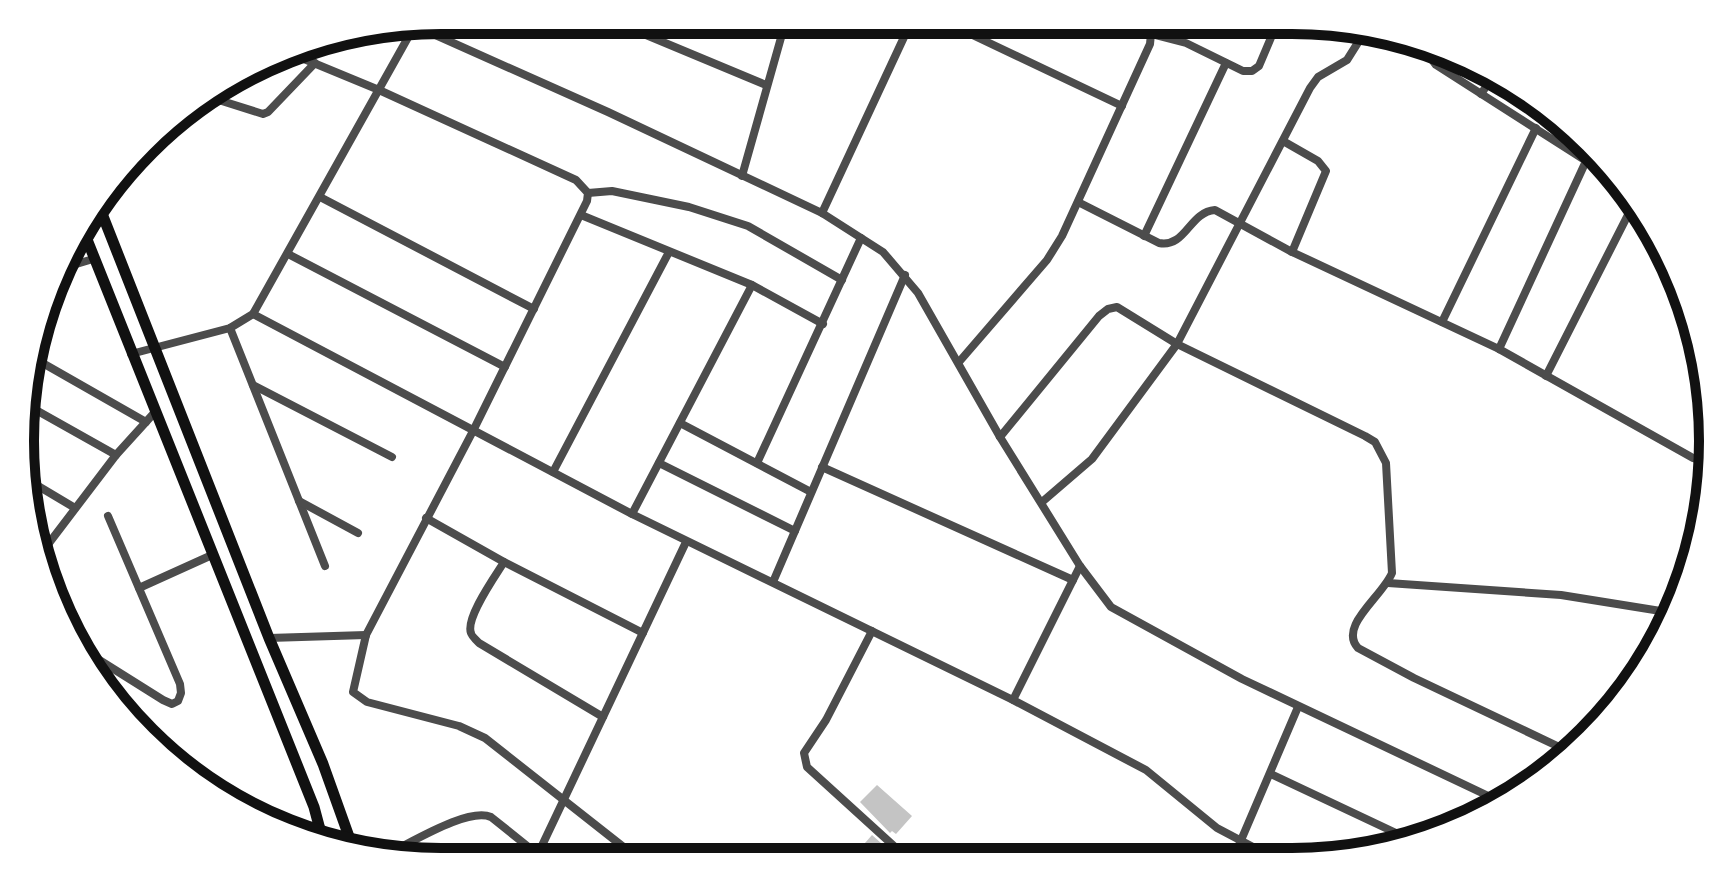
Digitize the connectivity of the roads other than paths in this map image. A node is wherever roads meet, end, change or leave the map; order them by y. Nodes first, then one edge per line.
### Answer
1 (435, 34) edge
2 (644, 34) edge
3 (782, 34) edge
4 (905, 34) edge
5 (970, 34) edge
6 (1151, 34) joint
7 (1273, 34) edge
8 (408, 35) edge
9 (1360, 40) edge
10 (303, 58) edge
11 (1432, 59) edge
12 (315, 63) junction
13 (1226, 63) junction
14 (1488, 84) edge
15 (766, 85) junction
16 (379, 90) junction
17 (1481, 94) junction
18 (219, 100) edge
19 (1122, 106) junction
20 (1536, 128) junction
21 (1283, 141) junction
22 (1583, 157) edge
23 (1586, 160) edge
24 (742, 176) junction
25 (588, 193) junction
26 (320, 197) junction
27 (1078, 202) junction
28 (822, 213) junction
29 (1629, 213) edge
30 (103, 215) edge
31 (581, 215) junction
32 (1240, 225) junction
33 (1144, 236) junction
34 (861, 238) junction
35 (87, 241) edge
36 (669, 252) junction
37 (1292, 252) junction
38 (288, 254) junction
39 (93, 259) junction
40 (74, 265) edge
41 (905, 275) junction
42 (842, 280) junction
43 (752, 285) junction
44 (534, 309) junction
45 (253, 314) junction
46 (1442, 322) junction
47 (823, 324) junction
48 (230, 328) junction
49 (1177, 344) junction
50 (156, 347) junction
51 (1499, 349) junction
52 (131, 354) junction
53 (959, 362) junction
54 (42, 363) edge
55 (505, 367) junction
56 (1546, 376) junction
57 (253, 385) junction
58 (35, 410) edge
59 (155, 412) junction
60 (146, 422) junction
61 (680, 423) junction
62 (473, 431) junction
63 (1000, 437) junction
64 (116, 455) junction
65 (392, 457) dead end
66 (1698, 460) edge
67 (659, 463) junction
68 (757, 463) junction
69 (822, 467) junction
70 (553, 472) junction
71 (36, 485) edge
72 (811, 492) junction
73 (299, 500) junction
74 (1042, 502) junction
75 (75, 508) junction
76 (632, 514) junction
77 (108, 516) dead end
78 (426, 518) junction
79 (795, 531) junction
80 (358, 533) dead end
81 (686, 542) junction
82 (48, 545) edge
83 (212, 555) junction
84 (504, 562) junction
85 (325, 566) dead end
86 (1080, 566) junction
87 (1073, 580) junction
88 (773, 582) junction
89 (1388, 583) junction
90 (139, 588) junction
91 (1662, 611) edge
92 (872, 631) junction
93 (643, 633) junction
94 (366, 635) junction
95 (269, 638) junction
96 (98, 659) edge
97 (1013, 700) junction
98 (1298, 707) junction
99 (603, 717) junction
100 (1560, 747) edge
101 (1271, 774) junction
102 (1489, 797) edge
103 (564, 800) junction
104 (320, 829) edge
105 (1398, 834) edge
106 (346, 836) edge
107 (1241, 842) junction
108 (404, 846) edge
109 (895, 847) dead end
110 (530, 848) edge
111 (541, 848) edge
112 (625, 848) edge
113 (1238, 848) edge
114 (1253, 848) edge

1 - 24 street
2 - 15 street
3 - 15 street
4 - 28 street
5 - 19 street
6 - 13 street
6 - 19 street
7 - 13 street
8 - 16 street
9 - 21 street
10 - 12 street
11 - 17 street
12 - 16 street
12 - 18 street
13 - 33 street
14 - 17 street
15 - 24 street
16 - 25 street
16 - 26 street
17 - 20 street
19 - 27 street
20 - 22 street
20 - 46 street
21 - 32 street
21 - 37 street
23 - 51 street
24 - 28 street
25 - 31 street
25 - 42 street
26 - 38 street
26 - 44 street
27 - 33 street
27 - 53 street
28 - 34 street
29 - 56 street
30 - 50 main road
31 - 36 street
31 - 44 street
32 - 33 street
32 - 37 street
32 - 49 street
34 - 41 street
34 - 42 street
35 - 39 main road
36 - 43 street
36 - 70 street
37 - 46 street
38 - 45 street
38 - 55 street
39 - 40 street
39 - 52 main road
41 - 53 street
41 - 69 street
42 - 47 street
43 - 47 street
43 - 61 street
44 - 55 street
45 - 48 street
45 - 62 street
46 - 51 street
47 - 68 street
48 - 50 street
48 - 57 street
49 - 63 street
49 - 74 street
49 - 89 street
50 - 52 street
50 - 95 main road
51 - 56 street
52 - 59 main road
53 - 63 street
54 - 60 street
55 - 62 street
56 - 66 street
57 - 65 street
57 - 73 street
58 - 64 street
59 - 60 street
59 - 83 main road
60 - 64 street
61 - 67 street
61 - 68 street
62 - 70 street
62 - 78 street
63 - 74 street
64 - 75 street
67 - 76 street
67 - 79 street
68 - 72 street
69 - 72 street
69 - 87 street
70 - 76 street
71 - 75 street
72 - 79 street
73 - 80 street
73 - 85 street
74 - 86 street
75 - 82 street
76 - 81 street
77 - 90 street
78 - 84 street
78 - 94 street
79 - 88 street
81 - 88 street
81 - 93 street
83 - 90 street
83 - 104 main road
84 - 93 street
84 - 99 street
86 - 87 street
86 - 98 street
87 - 97 street
88 - 92 street
89 - 91 street
89 - 100 street
90 - 96 street
92 - 97 street
92 - 109 street
93 - 99 street
94 - 95 street
94 - 103 street
95 - 106 main road
97 - 107 street
98 - 101 street
98 - 102 street
99 - 103 street
101 - 105 street
101 - 107 street
103 - 111 street
103 - 112 street
107 - 113 street
107 - 114 street
108 - 110 street

